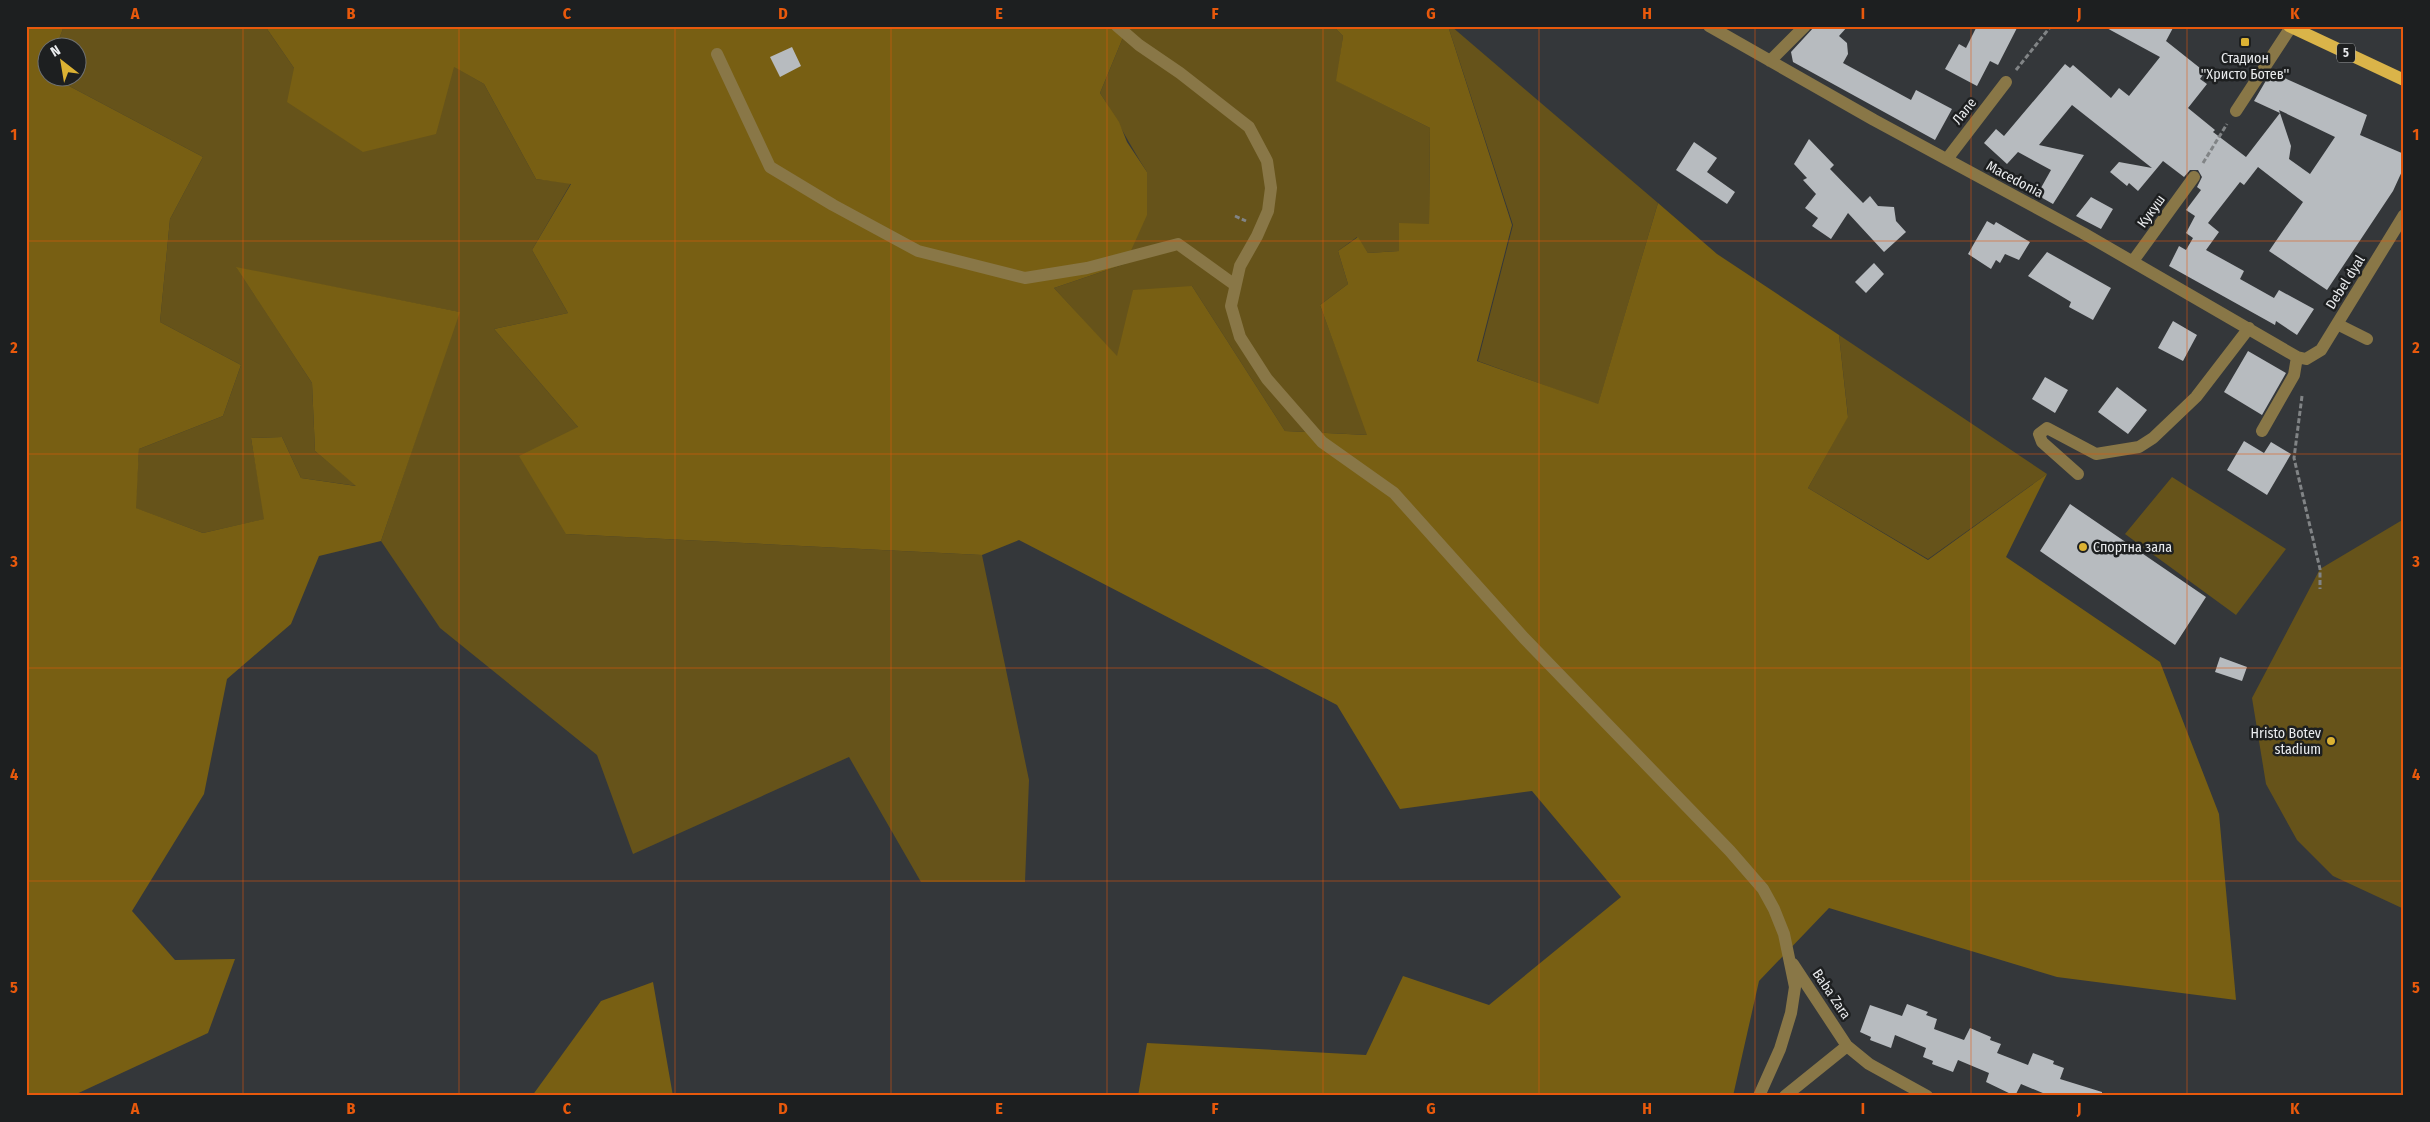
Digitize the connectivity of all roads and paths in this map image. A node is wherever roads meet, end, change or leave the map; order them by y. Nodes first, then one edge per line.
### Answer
1 (1117, 26) edge
2 (1709, 26) edge
3 (1804, 26) edge
4 (2050, 26) edge
5 (2290, 27) edge
6 (716, 54) dead end
7 (1770, 60) junction
8 (2404, 80) edge
9 (2006, 82) joint
10 (2236, 111) joint
11 (1946, 159) junction
12 (2194, 177) joint
13 (2404, 215) edge
14 (2132, 262) junction
15 (1235, 285) junction
16 (2337, 324) junction
17 (2249, 328) junction
18 (2367, 339) dead end
19 (2302, 358) junction
20 (2302, 392) dead end
21 (2262, 431) dead end
22 (2078, 474) dead end
23 (2320, 589) dead end
24 (1790, 960) junction
25 (1847, 1046) junction
26 (1759, 1096) edge
27 (1785, 1096) edge
28 (1927, 1096) edge

1 - 15 street
2 - 7 street, Macedonia
3 - 7 street
4 - 9 path
5 - 8 main road, 5
5 - 10 street
6 - 15 street
7 - 11 street, Macedonia
9 - 11 street, Лале
10 - 12 path
11 - 14 street, Macedonia
12 - 14 street, Кукуш
13 - 16 street, Debel dyal
14 - 17 street, Macedonia
15 - 24 street
16 - 18 street
16 - 19 street, Debel dyal
17 - 19 street, Macedonia
17 - 22 street
19 - 21 street
20 - 23 path
24 - 25 street, Baba Zara
24 - 26 street
25 - 27 street
25 - 28 street, Baba Zara

